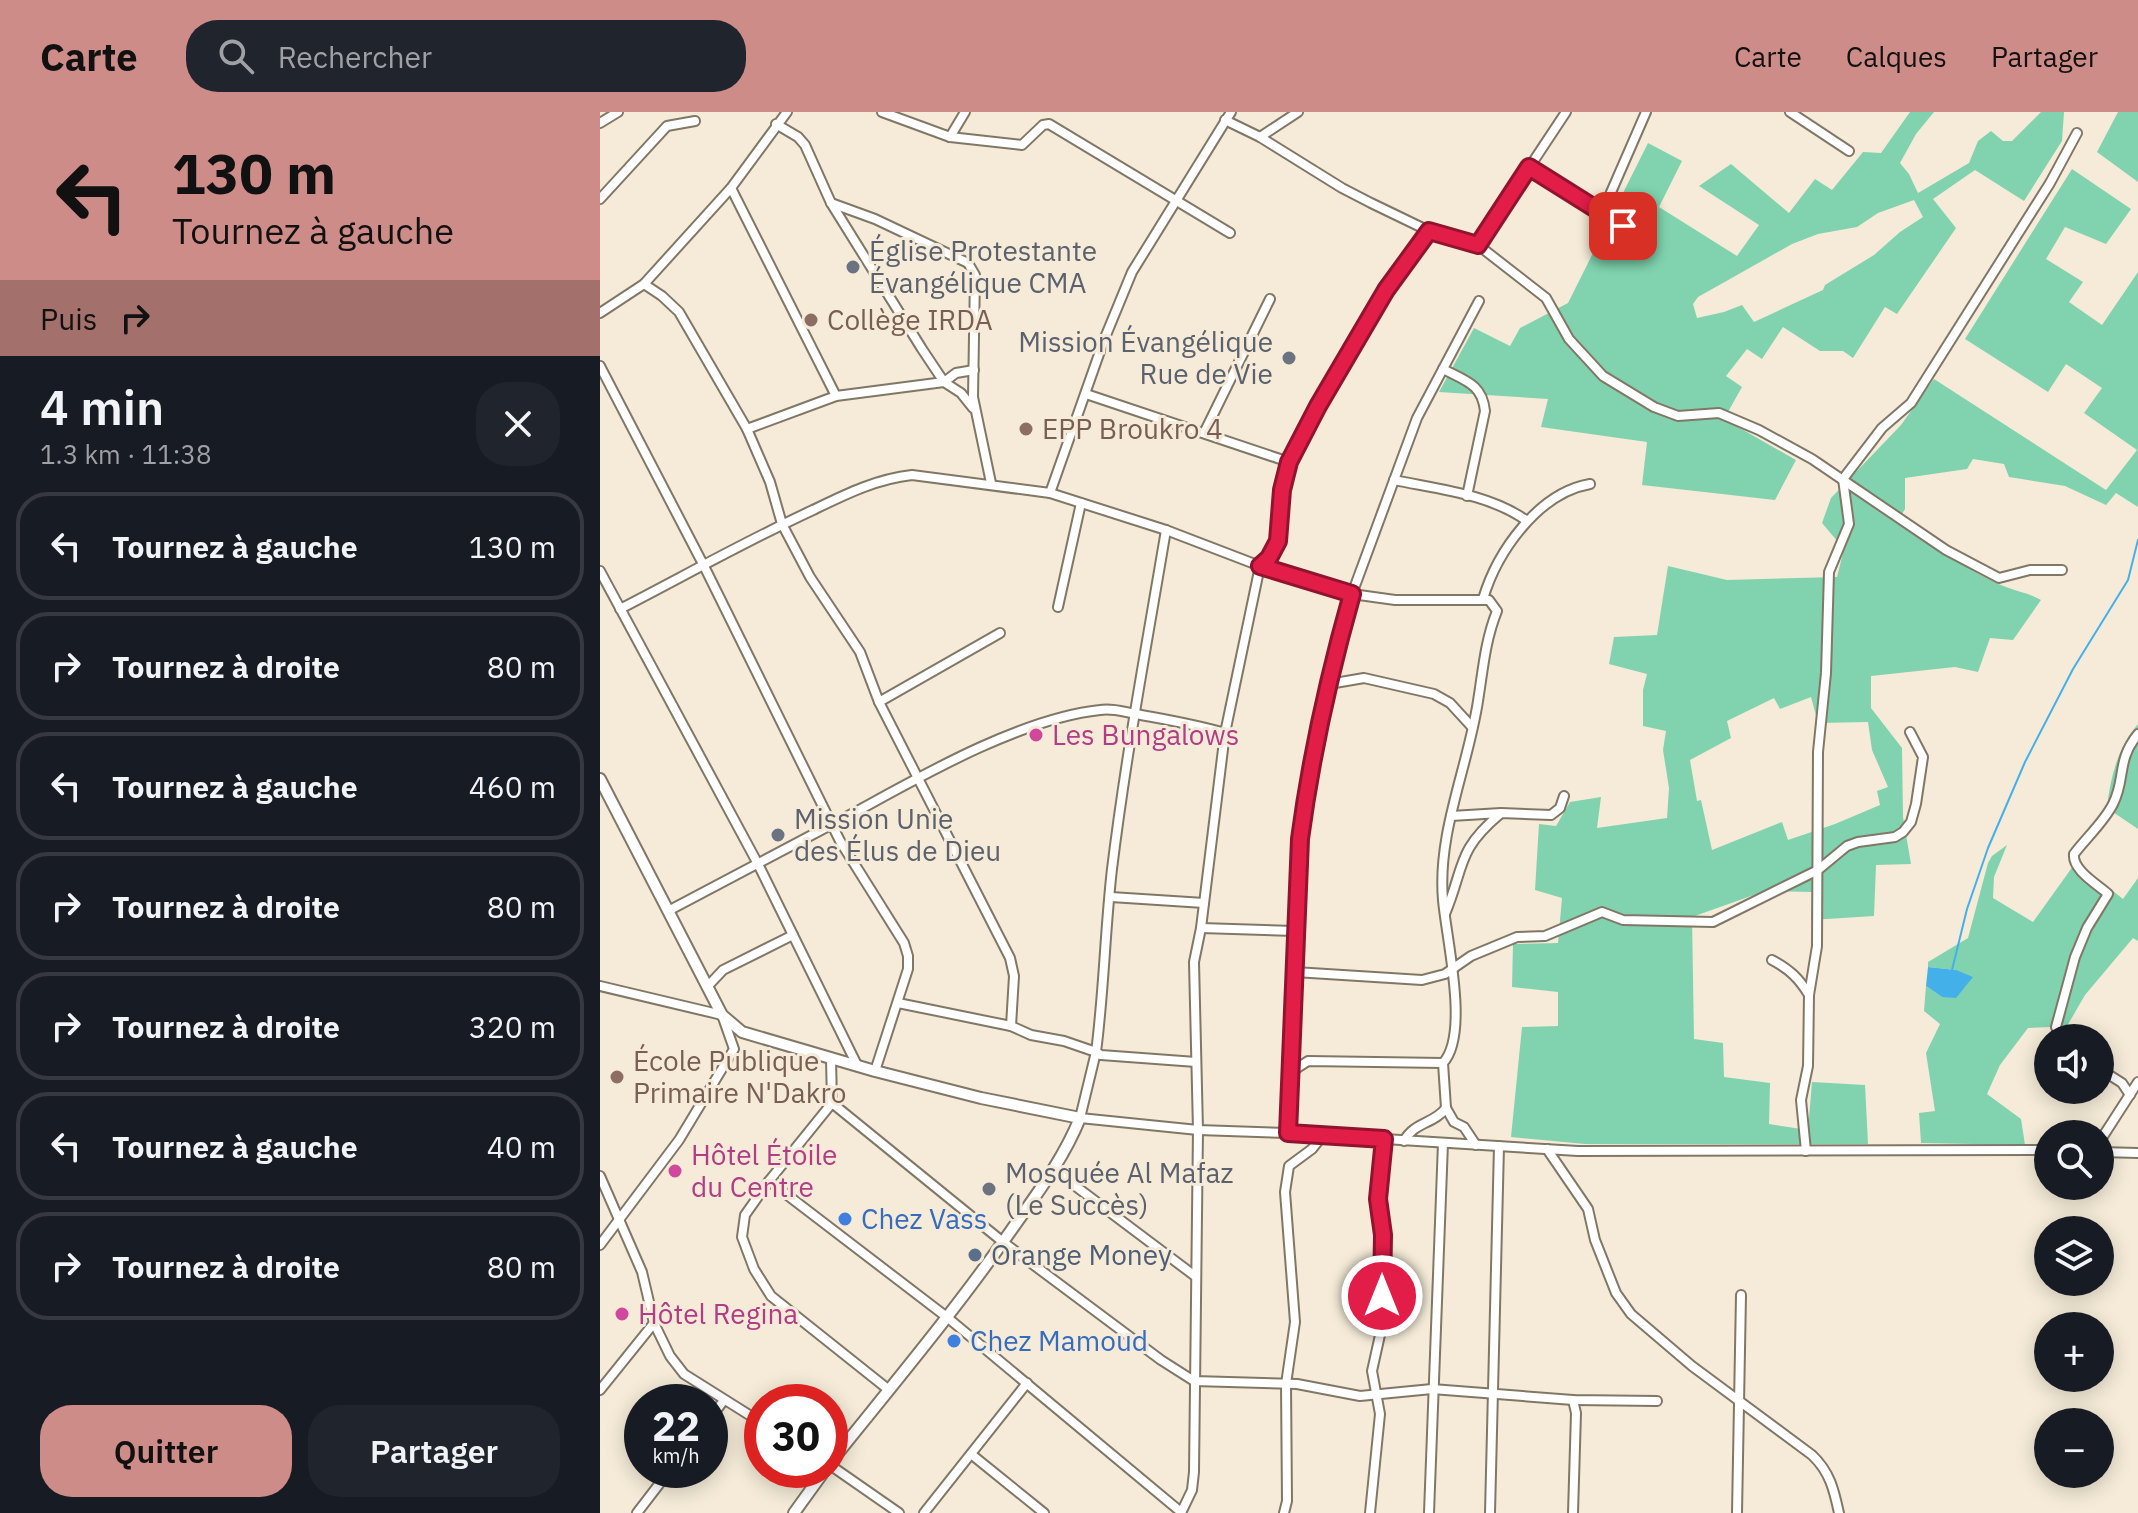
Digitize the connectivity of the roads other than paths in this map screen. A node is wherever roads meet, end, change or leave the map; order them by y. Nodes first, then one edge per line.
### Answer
1 (618, 112) edge
2 (787, 112) edge
3 (882, 112) edge
4 (965, 112) edge
5 (1231, 112) edge
6 (1298, 112) edge
7 (1566, 112) edge
8 (1646, 112) edge
9 (1790, 112) edge
10 (1225, 120) junction
11 (695, 121) dead end
12 (600, 123) edge
13 (776, 124) junction
14 (2077, 133) dead end
15 (950, 137) junction
16 (1260, 137) junction
17 (1849, 151) dead end
18 (1529, 167) junction
19 (731, 188) junction
20 (600, 199) edge
21 (1175, 201) junction
22 (831, 203) junction
23 (1602, 213) junction
24 (1429, 231) junction
25 (1230, 233) dead end
26 (1645, 239) dead end
27 (1478, 245) junction
28 (644, 284) junction
29 (1270, 299) dead end
30 (1479, 301) dead end
31 (600, 313) edge
32 (600, 366) edge
33 (1443, 369) junction
34 (974, 370) junction
35 (944, 382) junction
36 (1086, 394) junction
37 (836, 396) junction
38 (974, 410) junction
39 (747, 429) junction
40 (1204, 433) junction
41 (1289, 462) junction
42 (1843, 479) junction
43 (1394, 480) junction
44 (991, 483) junction
45 (1590, 484) dead end
46 (1050, 493) junction
47 (1467, 496) junction
48 (1081, 503) junction
49 (1527, 521) junction
50 (782, 524) junction
51 (1166, 530) junction
52 (704, 566) junction
53 (1260, 566) junction
54 (2062, 570) dead end
55 (600, 571) edge
56 (1352, 594) junction
57 (1483, 599) junction
58 (1058, 607) dead end
59 (620, 609) junction
60 (1000, 633) dead end
61 (1329, 684) junction
62 (879, 702) junction
63 (1133, 714) junction
64 (1472, 727) junction
65 (1910, 732) dead end
66 (1225, 733) junction
67 (2138, 734) edge
68 (917, 778) junction
69 (600, 779) edge
70 (1564, 796) dead end
71 (1501, 813) junction
72 (1451, 816) junction
73 (833, 824) junction
74 (758, 864) junction
75 (1818, 870) junction
76 (1111, 897) junction
77 (1204, 903) junction
78 (668, 911) junction
79 (1445, 914) junction
80 (1201, 928) junction
81 (1295, 931) junction
82 (793, 935) junction
83 (1772, 960) dead end
84 (1454, 967) junction
85 (1295, 972) junction
86 (600, 986) edge
87 (707, 987) junction
88 (1809, 995) junction
89 (898, 1003) junction
90 (722, 1015) junction
91 (2057, 1024) edge
92 (1011, 1026) junction
93 (1096, 1052) junction
94 (831, 1059) junction
95 (1196, 1062) junction
96 (1443, 1063) junction
97 (857, 1065) junction
98 (875, 1071) junction
99 (1291, 1072) junction
100 (2114, 1078) edge
101 (2138, 1082) edge
102 (2130, 1095) junction
103 (832, 1103) junction
104 (1446, 1108) junction
105 (1080, 1118) junction
106 (2114, 1120) edge
107 (1198, 1130) junction
108 (1288, 1133) junction
109 (1323, 1135) junction
110 (1384, 1139) junction
111 (1404, 1141) junction
112 (1443, 1143) junction
113 (1476, 1145) junction
114 (1499, 1146) junction
115 (1547, 1149) junction
116 (2034, 1150) edge
117 (1806, 1151) junction
118 (2114, 1152) edge
119 (2138, 1153) edge
120 (1054, 1170) junction
121 (600, 1176) edge
122 (769, 1181) junction
123 (621, 1220) junction
124 (1003, 1242) junction
125 (600, 1245) edge
126 (1195, 1276) junction
127 (1741, 1295) dead end
128 (948, 1318) junction
129 (654, 1323) junction
130 (1194, 1381) junction
131 (1027, 1383) junction
132 (702, 1384) edge
133 (1286, 1384) junction
134 (1432, 1389) junction
135 (600, 1390) edge
136 (889, 1390) junction
137 (1378, 1394) junction
138 (1493, 1395) junction
139 (1573, 1400) junction
140 (1657, 1401) dead end
141 (1738, 1402) junction
142 (848, 1441) edge
143 (971, 1454) junction
144 (848, 1477) edge
145 (656, 1488) edge
146 (812, 1488) edge
147 (637, 1513) edge
148 (794, 1513) edge
149 (899, 1513) edge
150 (924, 1513) edge
151 (1044, 1513) edge
152 (1181, 1513) edge
153 (1284, 1513) edge
154 (1370, 1513) edge
155 (1429, 1513) edge
156 (1490, 1513) edge
157 (1573, 1513) edge
158 (1737, 1513) edge
159 (1839, 1513) edge

1 - 12 street
2 - 13 street
3 - 15 street
4 - 15 street
5 - 10 street
6 - 16 street
7 - 18 street
8 - 23 street
9 - 17 street
10 - 16 street
10 - 21 street
11 - 20 street
13 - 19 street
13 - 22 street
14 - 42 street
15 - 21 street
16 - 24 street
18 - 23 street
18 - 27 street
19 - 28 street
19 - 37 street
21 - 25 street
21 - 36 street
22 - 34 street
22 - 35 street
23 - 26 street
24 - 27 street
24 - 41 street
27 - 42 street
28 - 31 street
28 - 39 street
29 - 40 street
30 - 33 street
32 - 52 street
33 - 43 street
33 - 47 street
34 - 35 street
34 - 38 street
35 - 37 street
35 - 38 street
36 - 40 street
36 - 46 street
37 - 39 street
38 - 44 street
39 - 50 street
40 - 41 street
41 - 53 street
42 - 54 street
42 - 75 street
43 - 47 street
43 - 56 street
44 - 46 street
44 - 50 street
45 - 49 street
46 - 48 street
47 - 49 street
48 - 51 street
48 - 58 street
49 - 57 street
50 - 52 street
50 - 62 street
51 - 53 street
51 - 63 street
52 - 59 street
52 - 73 street
53 - 56 street
53 - 66 street
55 - 59 street
56 - 57 street
56 - 61 street
57 - 64 street
59 - 74 street
60 - 62 street
61 - 64 street
61 - 81 street
62 - 68 street
63 - 66 street
63 - 68 street
63 - 76 street
64 - 72 street
65 - 75 street
66 - 77 street
67 - 91 street
68 - 73 street
68 - 92 street
69 - 78 street
70 - 71 street
71 - 72 street
71 - 79 street
72 - 79 street
73 - 74 street
73 - 89 street
74 - 78 street
74 - 82 street
75 - 84 street
75 - 88 street
76 - 77 street
76 - 93 street
77 - 80 street
78 - 87 street
79 - 84 street
80 - 81 street
80 - 95 street
81 - 85 street
82 - 87 street
82 - 97 street
83 - 88 street
84 - 85 street
84 - 96 street
85 - 99 street
86 - 90 street
87 - 90 street
88 - 117 street
89 - 92 street
89 - 98 street
90 - 94 street
90 - 123 street
92 - 93 street
93 - 95 street
93 - 105 street
94 - 97 street
94 - 103 street
95 - 107 street
96 - 99 street
96 - 104 street
97 - 98 street
98 - 105 street
99 - 108 street
100 - 102 street
101 - 102 street
102 - 106 street
103 - 122 street
103 - 124 street
104 - 111 street
104 - 113 street
105 - 107 street
105 - 120 street
107 - 108 street
107 - 126 street
108 - 109 street
109 - 110 street
109 - 133 street
110 - 111 street
110 - 137 street
111 - 112 street
112 - 113 street
112 - 134 street
113 - 114 street
114 - 115 street
114 - 138 street
115 - 117 street
115 - 141 street
116 - 117 street
118 - 119 street
120 - 124 street
120 - 126 street
121 - 123 street
122 - 128 street
122 - 136 street
123 - 125 street
123 - 129 street
124 - 128 street
124 - 130 street
126 - 130 street
127 - 141 street
128 - 131 street
128 - 136 street
129 - 132 street
129 - 135 street
130 - 133 street
130 - 152 street
131 - 143 street
131 - 152 street
133 - 137 street
133 - 153 street
134 - 137 street
134 - 138 street
134 - 155 street
136 - 142 street
137 - 154 street
138 - 139 street
138 - 156 street
139 - 140 street
139 - 157 street
141 - 158 street
141 - 159 street
143 - 150 street
143 - 151 street
144 - 149 street
145 - 147 street
146 - 148 street

